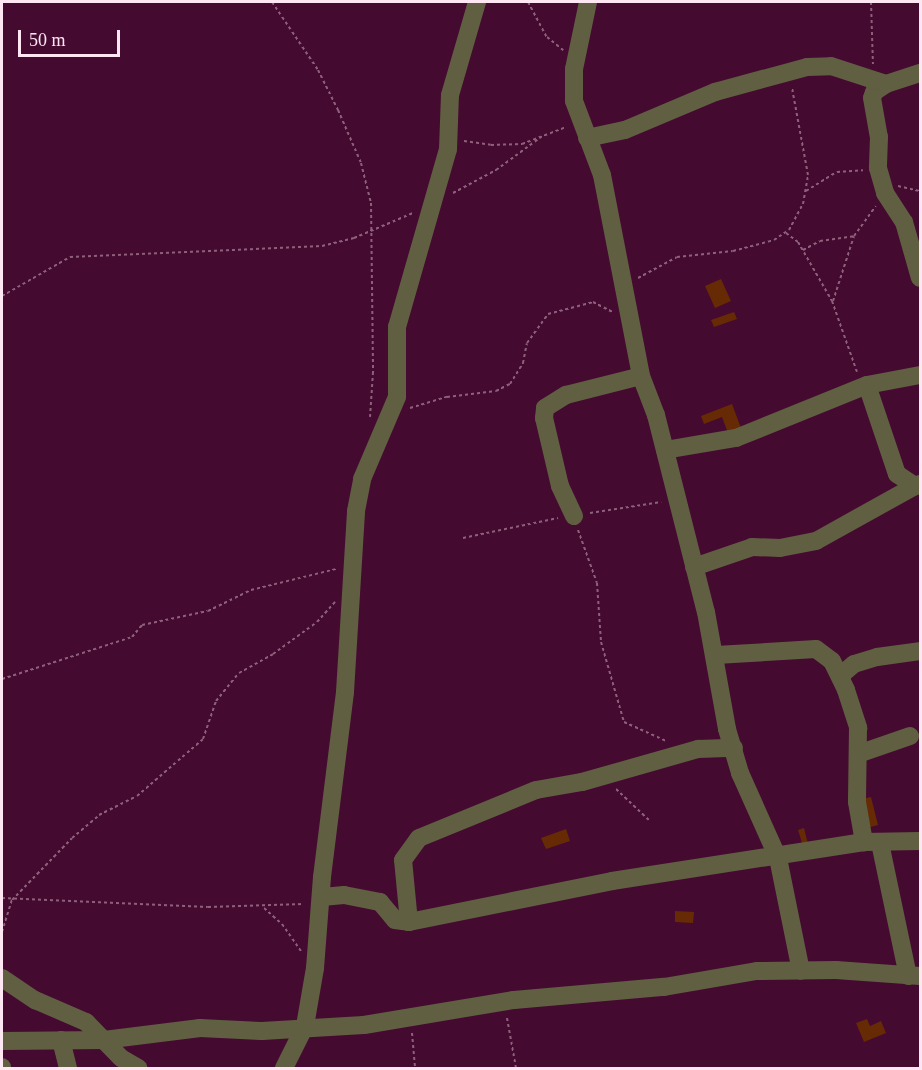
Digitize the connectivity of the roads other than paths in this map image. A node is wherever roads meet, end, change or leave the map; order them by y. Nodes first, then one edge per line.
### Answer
1 (477, 2) edge
2 (588, 2) edge
3 (921, 73) edge
4 (881, 83) junction
5 (587, 138) junction
6 (921, 278) edge
7 (921, 375) edge
8 (641, 376) junction
9 (865, 386) junction
10 (665, 450) junction
11 (918, 485) edge
12 (574, 516) road end
13 (694, 567) junction
14 (921, 651) edge
15 (716, 655) junction
16 (840, 676) junction
17 (910, 736) dead end
18 (734, 748) junction
19 (858, 754) junction
20 (921, 841) edge
21 (872, 843) junction
22 (778, 858) junction
23 (322, 898) junction
24 (408, 922) junction
25 (801, 971) junction
26 (914, 976) edge
27 (2, 978) edge
28 (305, 1026) junction
29 (61, 1040) junction
30 (104, 1040) junction
31 (2, 1041) edge
32 (68, 1068) edge
33 (138, 1068) edge
34 (284, 1068) edge

1 - 23 street
2 - 5 street
3 - 4 street
4 - 5 street
4 - 6 street
5 - 8 street
7 - 9 street
8 - 10 street
8 - 12 street
9 - 10 street
9 - 11 street
10 - 13 street
11 - 13 street
13 - 15 street
14 - 16 street
15 - 16 street
15 - 18 street
16 - 19 street
17 - 19 street
18 - 22 street
18 - 24 street
19 - 21 street
20 - 21 street
21 - 22 street
21 - 26 street
22 - 24 street
22 - 25 street
23 - 24 street
23 - 28 street
25 - 26 street
25 - 28 street
27 - 30 street
28 - 30 street
28 - 34 street
29 - 30 street
29 - 31 street
29 - 32 street
30 - 33 street

